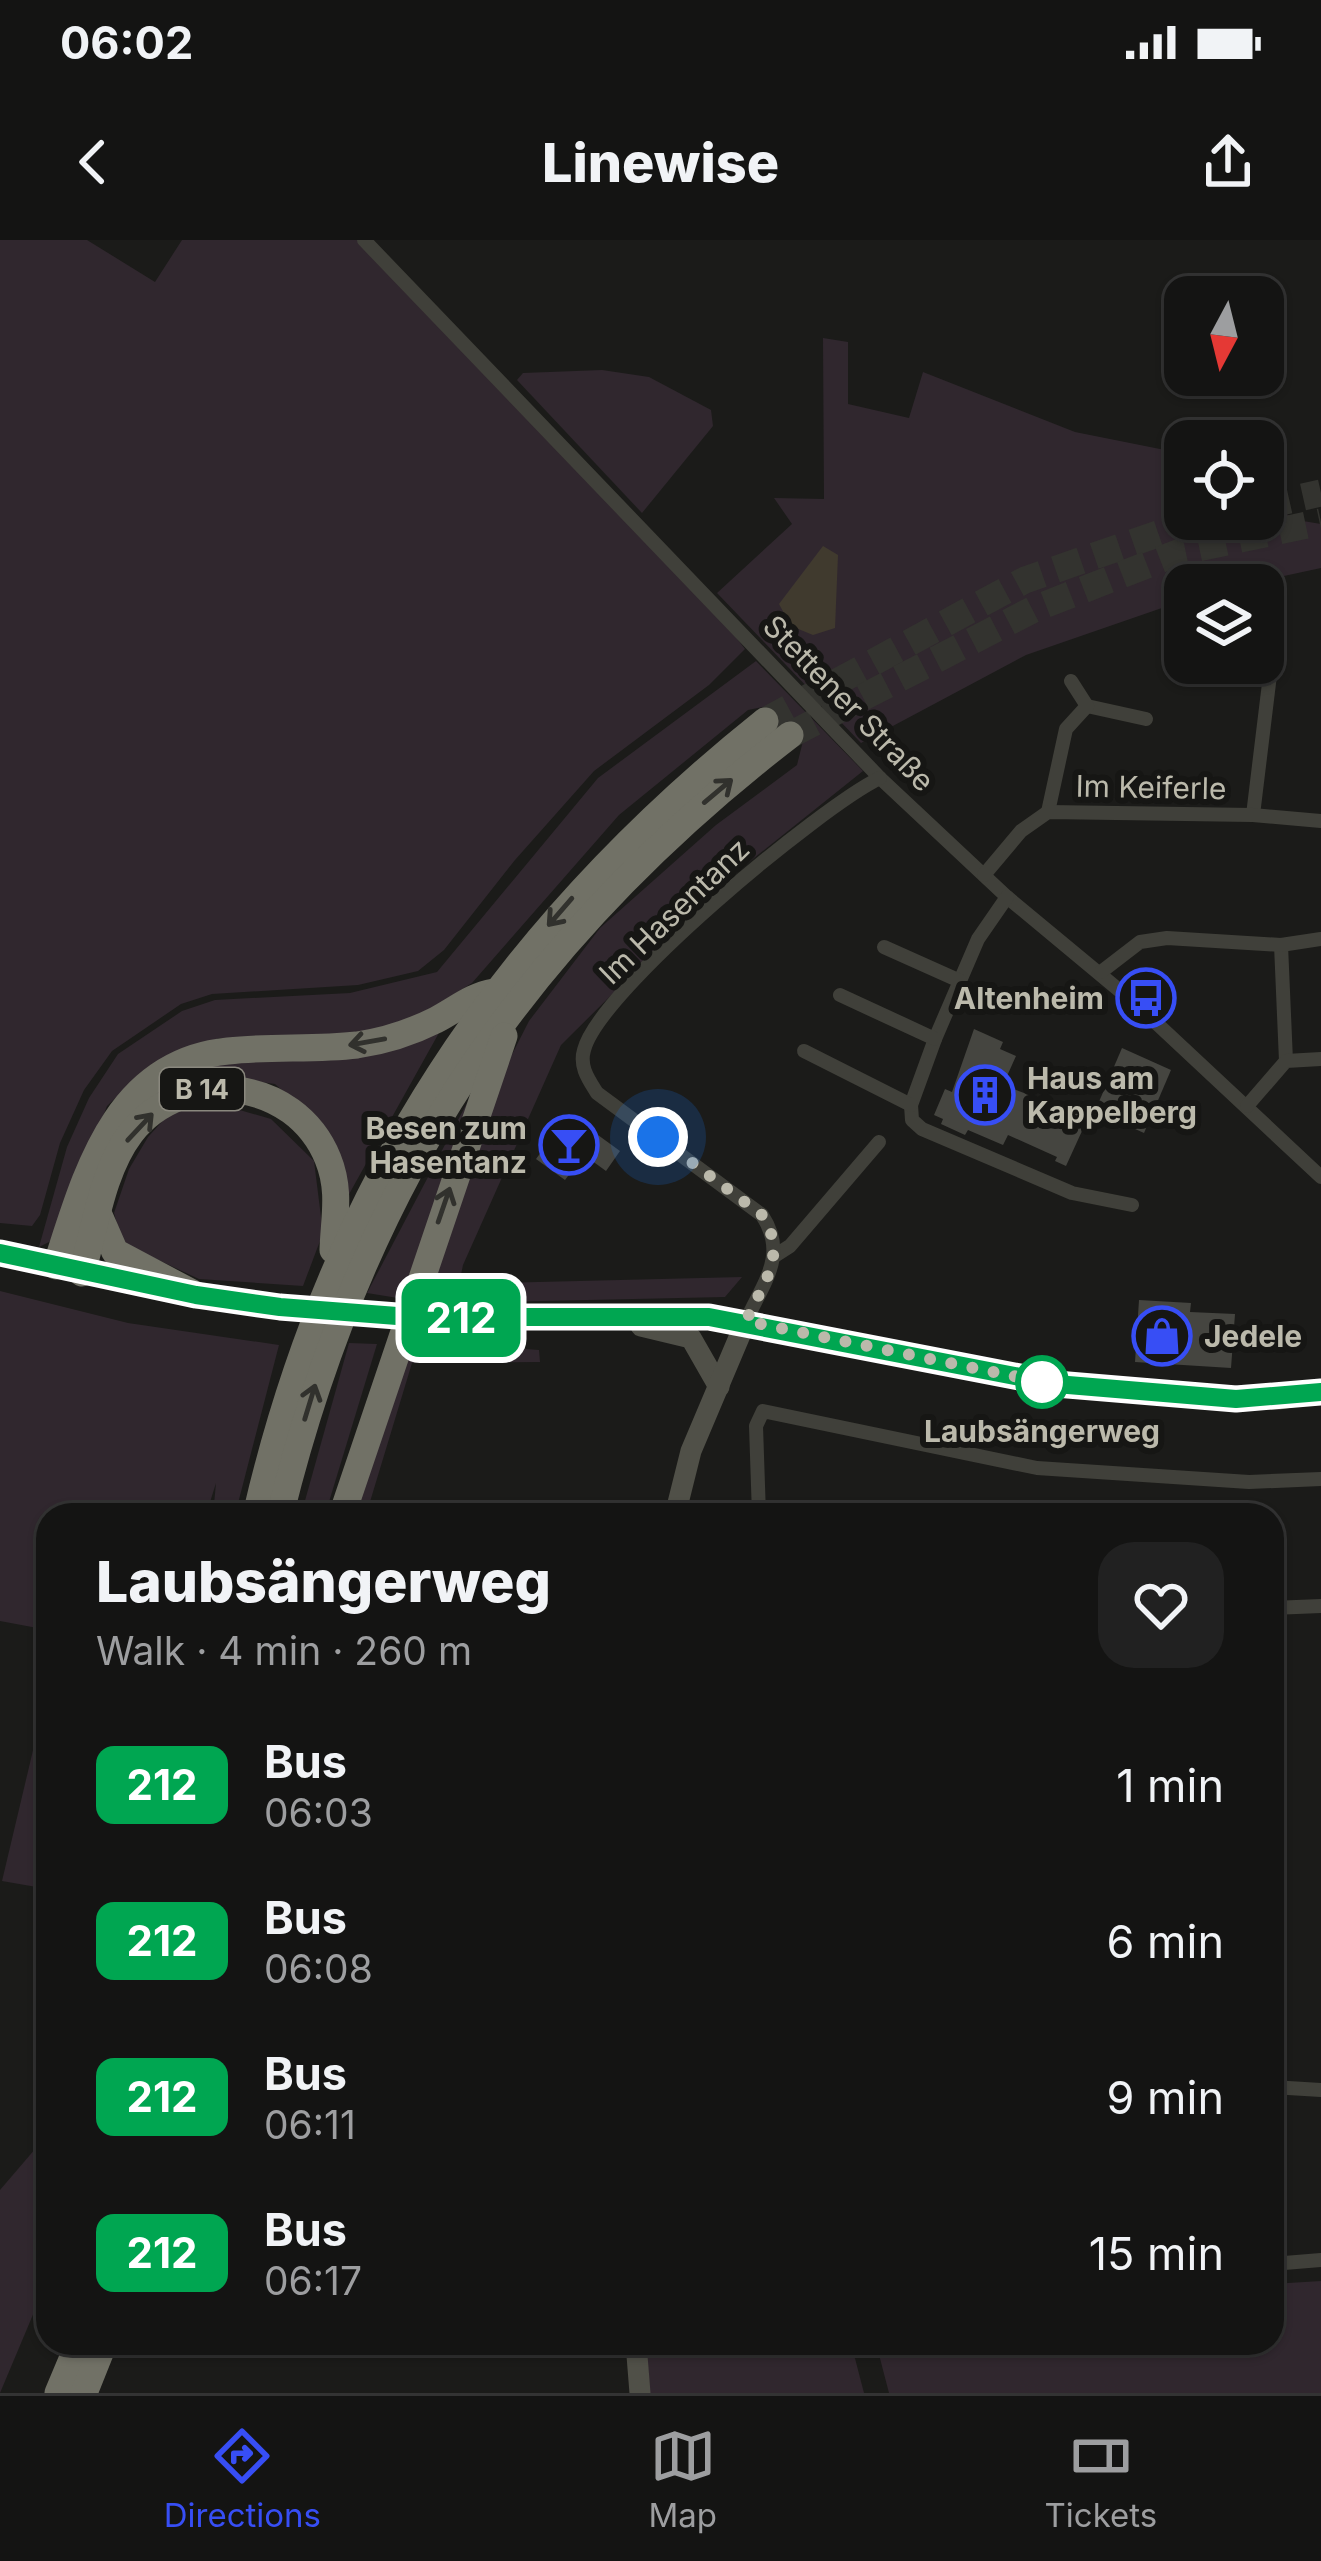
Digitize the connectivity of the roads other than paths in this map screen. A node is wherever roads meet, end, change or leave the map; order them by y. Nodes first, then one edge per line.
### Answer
1 (364, 240) edge
2 (1072, 681) dead end
3 (1269, 684) edge
4 (1087, 706) junction
5 (1146, 719) dead end
6 (778, 728) tunnel mouth
7 (880, 778) junction
8 (1048, 812) junction
9 (1253, 815) junction
10 (1321, 821) edge
11 (984, 875) junction
12 (1007, 897) junction
13 (1321, 939) edge
14 (1281, 945) junction
15 (884, 946) dead end
16 (1101, 972) junction
17 (960, 981) junction
18 (840, 995) dead end
19 (501, 1002) junction
20 (935, 1039) junction
21 (804, 1051) dead end
22 (1321, 1059) edge
23 (1286, 1061) junction
24 (911, 1105) junction
25 (1247, 1106) junction
26 (879, 1142) dead end
27 (1321, 1177) edge
28 (1132, 1205) dead end
29 (98, 1213) junction
30 (0, 1253) edge
31 (776, 1255) junction
32 (69, 1269) junction
33 (333, 1272) junction
34 (196, 1295) junction
35 (396, 1317) junction
36 (556, 1318) junction
37 (746, 1321) junction
38 (719, 1387) junction
39 (1321, 1392) edge
40 (1321, 1479) edge
41 (259, 1503) edge
42 (283, 1503) edge
43 (345, 1503) edge
44 (678, 1503) edge
45 (759, 1503) edge
46 (1321, 1606) edge
47 (1284, 1608) edge
48 (1284, 2088) edge
49 (1321, 2090) edge
50 (1321, 2260) edge
51 (1284, 2263) edge
52 (74, 2355) edge
53 (99, 2355) edge
54 (637, 2355) edge
55 (58, 2393) edge
56 (84, 2393) edge
57 (640, 2393) edge

1 - 7 street, Stettener Straße
2 - 4 street
3 - 9 street, Im Keiferle
4 - 5 street
4 - 8 street, Im Keiferle
6 - 19 highway, B 14
7 - 11 street, Stettener Straße
7 - 31 street, Im Hasentanz
8 - 9 street, Im Keiferle
8 - 11 street, Im Keiferle
9 - 10 street, Im Keiferle
11 - 12 street, Stettener Straße
12 - 16 street, Stettener Straße
12 - 17 street
13 - 14 street
14 - 16 street
14 - 23 street
15 - 17 street
16 - 25 street, Stettener Straße
17 - 20 street
18 - 20 street
19 -> 32 highway
19 - 33 highway, B 14
35 -> 19 highway
42 -> 19 highway, B 14
20 - 24 street
21 - 24 street
22 - 23 street
23 - 25 street
24 - 28 street
25 - 27 street, Stettener Straße
26 - 31 street
29 - 32 highway, B 14
29 -> 33 highway, B 14
29 - 34 highway
30 - 32 main road
31 - 37 street
32 - 34 main road
33 - 41 highway, B 14
34 - 35 main road, bridge
35 - 36 main road
35 - 43 highway
36 - 37 main road
36 - 38 main road
37 - 38 main road
37 - 39 main road
38 - 44 main road
40 - 45 street
46 - 47 street
48 - 49 street
50 - 51 street
52 - 55 highway
53 - 56 highway
54 - 57 main road

